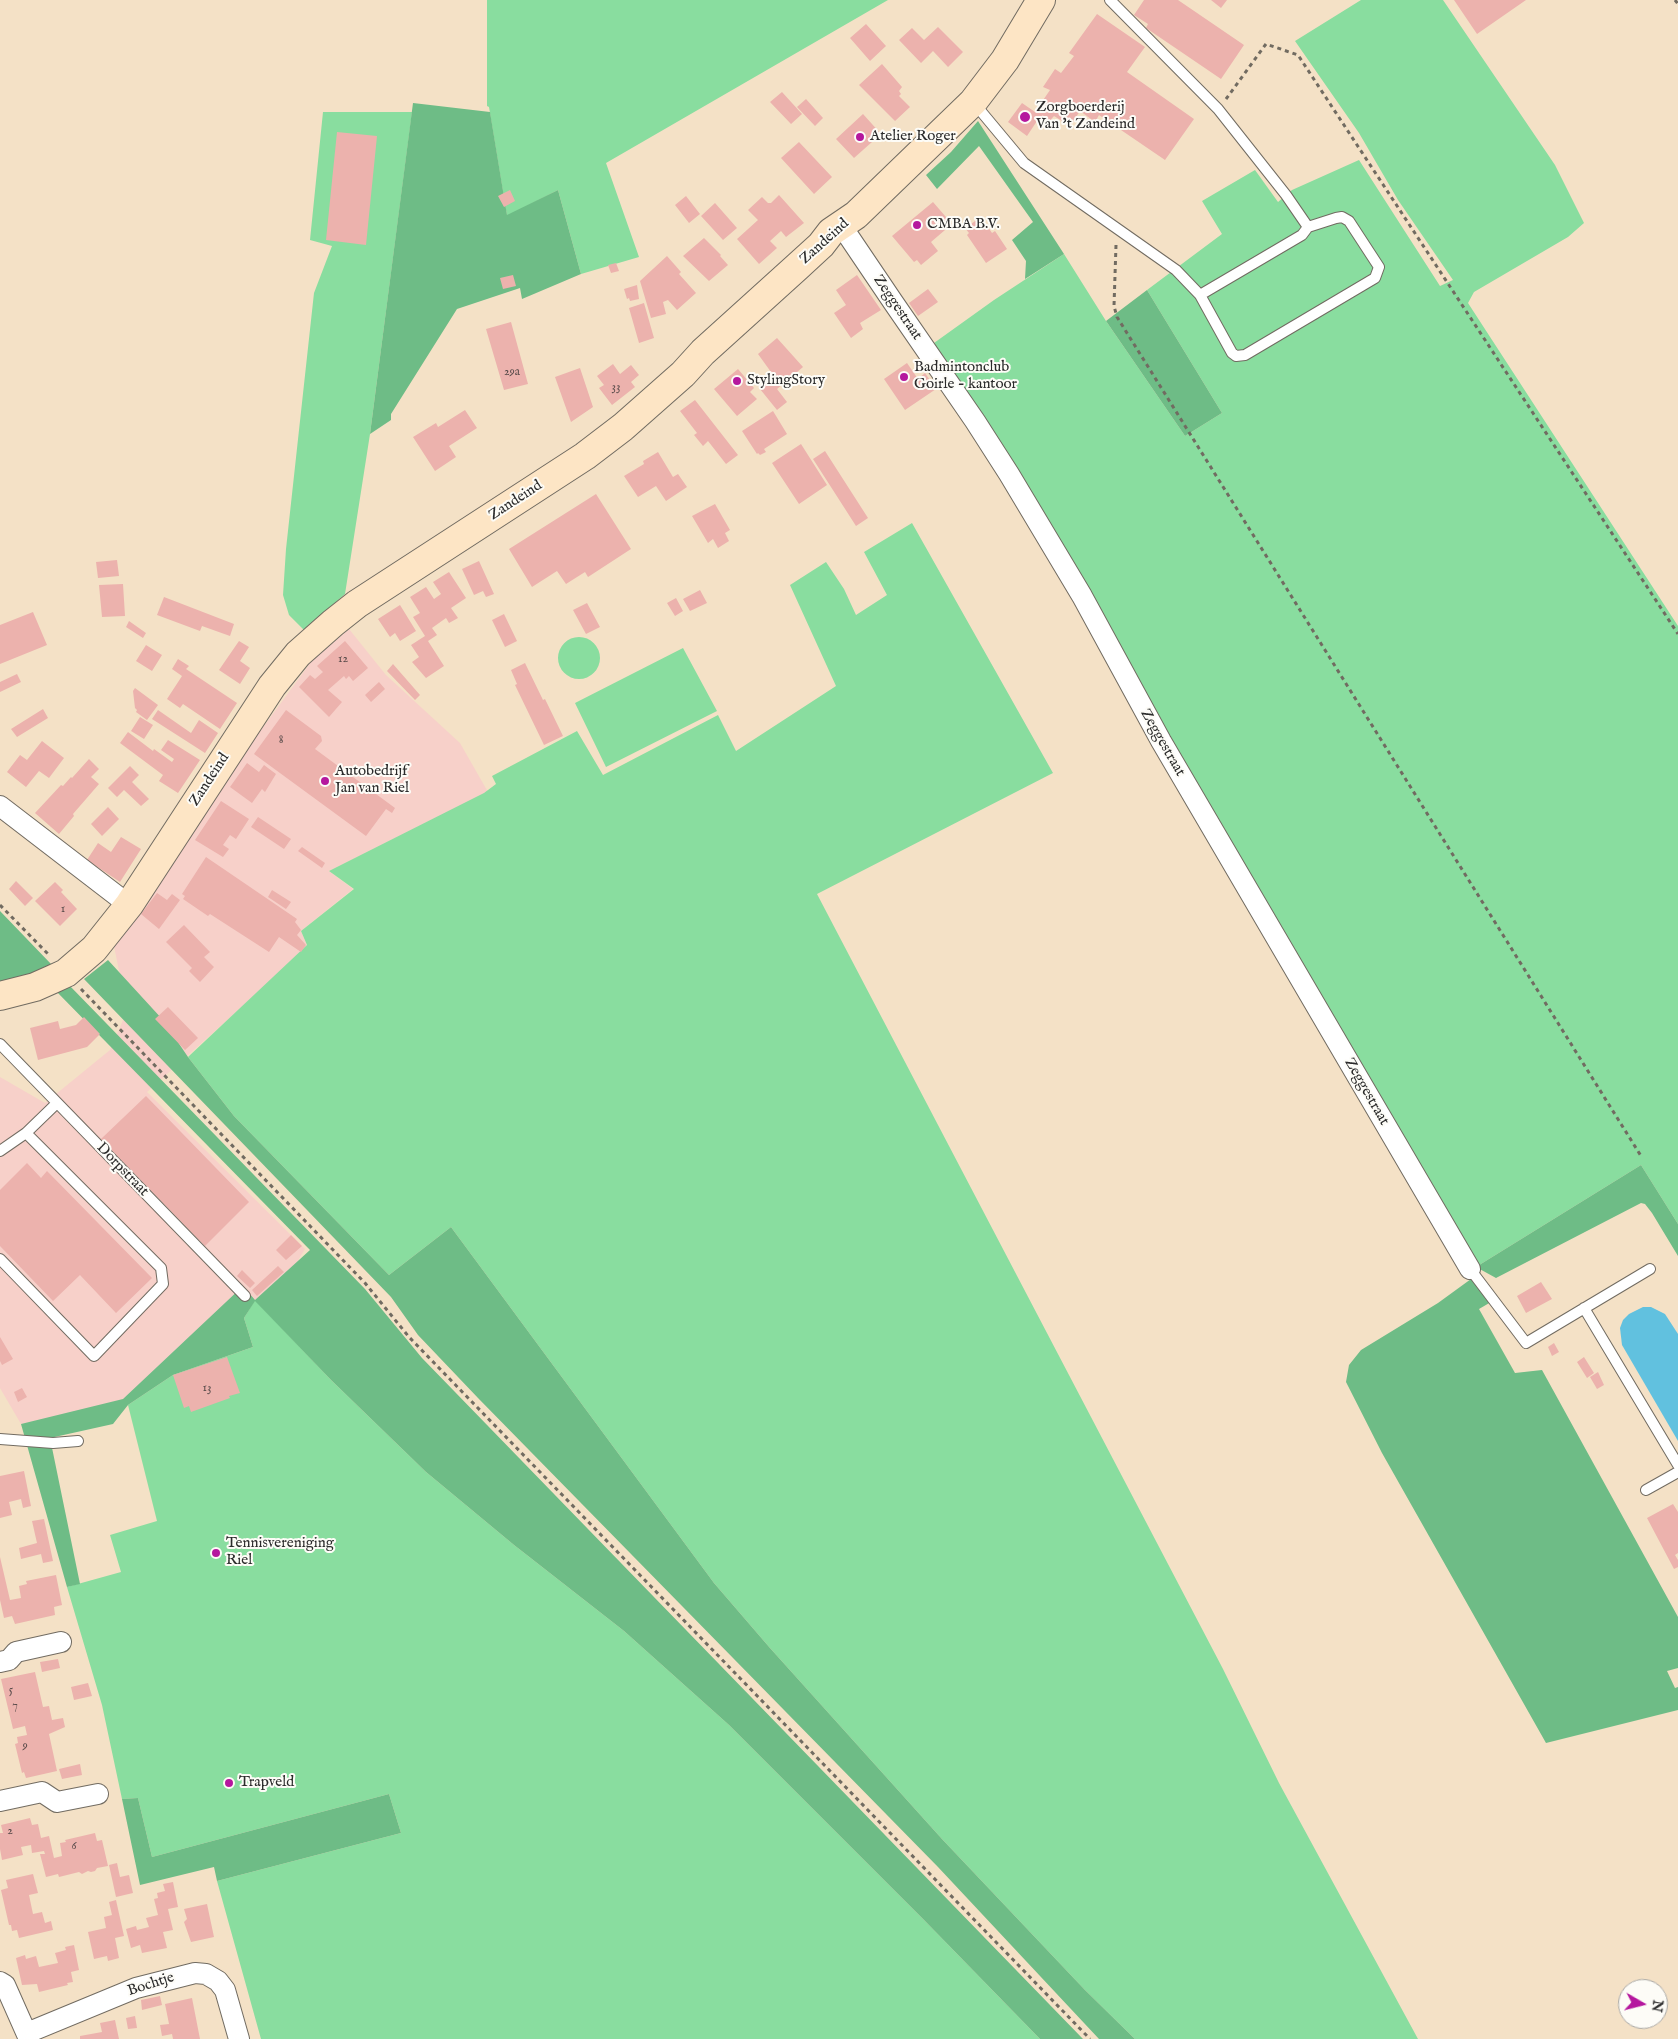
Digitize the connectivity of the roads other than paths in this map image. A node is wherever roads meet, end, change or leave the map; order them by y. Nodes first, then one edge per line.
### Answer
1 (1042, 0) edge
2 (1110, 0) edge
3 (974, 102) junction
4 (841, 225) junction
5 (1308, 227) junction
6 (1200, 294) junction
7 (0, 806) edge
8 (129, 904) junction
9 (0, 996) edge
10 (0, 1044) edge
11 (57, 1104) junction
12 (26, 1133) junction
13 (0, 1151) edge
14 (0, 1259) edge
15 (1470, 1269) joint
16 (1650, 1269) dead end
17 (245, 1296) dead end
18 (1584, 1308) junction
19 (0, 1439) edge
20 (78, 1441) dead end
21 (1678, 1465) edge
22 (1678, 1472) edge
23 (1646, 1490) dead end
24 (61, 1642) dead end
25 (0, 1662) edge
26 (98, 1794) dead end
27 (0, 1802) edge
28 (0, 1982) edge
29 (28, 2036) edge
30 (239, 2039) edge

1 - 3 street, Zandeind
2 - 5 lane
3 - 4 street, Zandeind
3 - 6 lane
4 - 8 street, Zandeind
4 - 15 street, Zeggestraat
5 - 6 lane
5 - 6 lane
7 - 8 street
8 - 9 street
10 - 11 lane, Dorpstraat
11 - 12 lane
11 - 17 lane, Dorpstraat
12 - 13 lane
12 - 14 lane
15 - 18 lane
16 - 18 lane
18 - 21 lane
19 - 20 lane
22 - 23 lane
24 - 25 street
26 - 27 street
28 - 29 street
29 - 30 street, Bochtje

